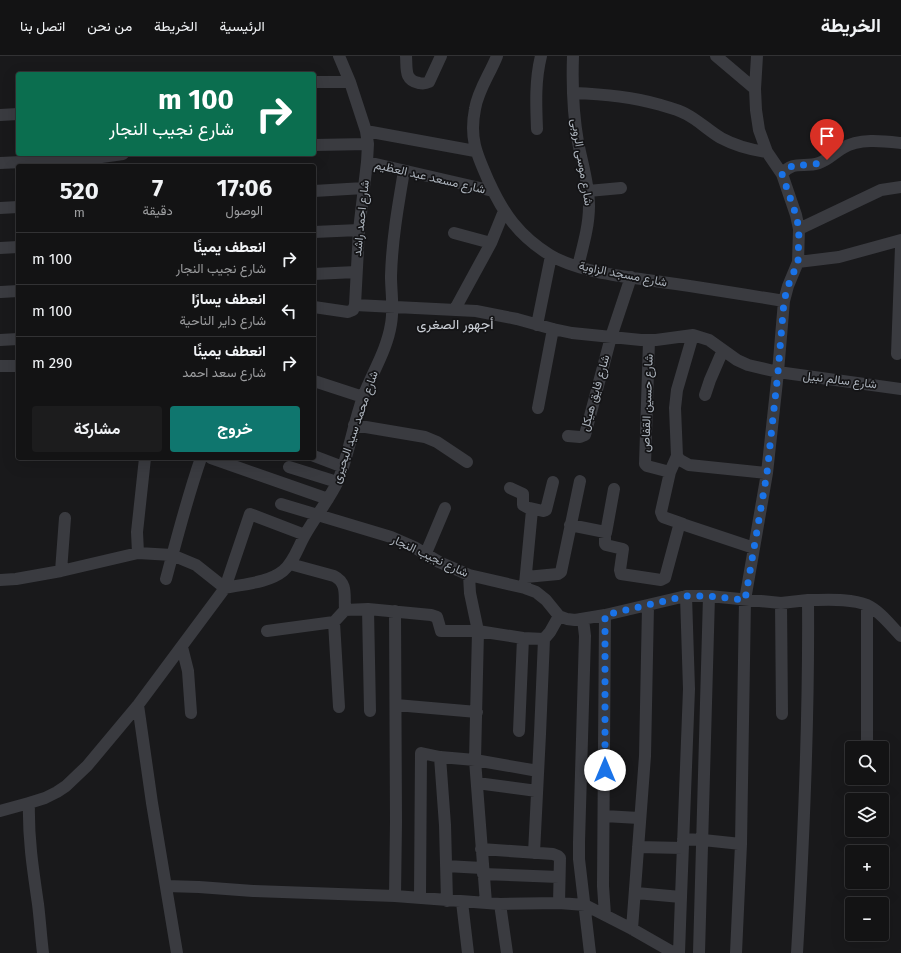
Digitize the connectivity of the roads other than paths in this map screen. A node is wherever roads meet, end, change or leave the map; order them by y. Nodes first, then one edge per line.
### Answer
1 (339, 56) edge
2 (406, 56) edge
3 (441, 56) edge
4 (497, 56) edge
5 (541, 56) edge
6 (573, 56) edge
7 (716, 56) edge
8 (757, 56) edge
9 (316, 82) edge
10 (350, 82) junction
11 (755, 89) junction
12 (573, 93) junction
13 (16, 114) edge
14 (0, 115) edge
15 (537, 129) dead end
16 (366, 131) junction
17 (901, 142) edge
18 (368, 144) junction
19 (316, 145) edge
20 (475, 151) junction
21 (767, 152) junction
22 (108, 156) edge
23 (367, 162) junction
24 (0, 163) edge
25 (404, 171) junction
26 (782, 174) junction
27 (901, 187) edge
28 (364, 188) junction
29 (621, 188) dead end
30 (316, 191) edge
31 (493, 191) junction
32 (588, 191) junction
33 (16, 207) edge
34 (0, 208) edge
35 (504, 211) junction
36 (799, 229) junction
37 (359, 230) junction
38 (316, 232) edge
39 (454, 233) dead end
40 (901, 240) edge
41 (492, 243) junction
42 (16, 247) edge
43 (901, 247) edge
44 (0, 248) edge
45 (551, 256) junction
46 (798, 262) junction
47 (578, 266) junction
48 (356, 272) junction
49 (316, 274) edge
50 (630, 277) junction
51 (16, 291) edge
52 (1, 292) dead end
53 (784, 301) junction
54 (355, 306) junction
55 (316, 307) edge
56 (392, 307) junction
57 (455, 309) junction
58 (537, 325) junction
59 (553, 330) junction
60 (693, 335) junction
61 (611, 336) junction
62 (16, 339) edge
63 (0, 340) edge
64 (649, 341) junction
65 (723, 350) junction
66 (897, 354) dead end
67 (0, 366) edge
68 (16, 366) edge
69 (778, 372) junction
70 (316, 382) edge
71 (901, 389) edge
72 (705, 395) dead end
73 (363, 397) junction
74 (538, 408) dead end
75 (354, 425) junction
76 (568, 436) dead end
77 (677, 456) junction
78 (316, 457) edge
79 (145, 460) edge
80 (200, 460) edge
81 (217, 460) edge
82 (467, 462) dead end
83 (289, 467) dead end
84 (343, 467) junction
85 (670, 472) junction
86 (767, 473) junction
87 (580, 481) dead end
88 (337, 482) junction
89 (553, 482) dead end
90 (510, 488) dead end
91 (614, 489) dead end
92 (328, 499) junction
93 (281, 504) dead end
94 (445, 508) dead end
95 (530, 508) junction
96 (318, 515) junction
97 (65, 518) dead end
98 (683, 524) junction
99 (570, 525) junction
100 (606, 533) junction
101 (305, 535) junction
102 (754, 548) junction
103 (138, 553) junction
104 (426, 553) junction
105 (172, 555) junction
106 (290, 564) junction
107 (61, 571) junction
108 (469, 575) junction
109 (166, 578) dead end
110 (0, 580) edge
111 (525, 583) junction
112 (225, 588) junction
113 (686, 596) junction
114 (709, 596) junction
115 (745, 600) junction
116 (808, 600) junction
117 (781, 603) junction
118 (867, 605) junction
119 (648, 606) junction
120 (368, 609) junction
121 (345, 610) junction
122 (395, 610) junction
123 (605, 615) junction
124 (559, 616) junction
125 (583, 620) junction
126 (334, 622) junction
127 (267, 631) dead end
128 (478, 631) junction
129 (901, 636) edge
130 (524, 638) junction
131 (544, 639) junction
132 (182, 647) junction
133 (689, 689) junction
134 (707, 692) junction
135 (396, 704) junction
136 (138, 705) junction
137 (339, 707) dead end
138 (370, 711) dead end
139 (191, 712) dead end
140 (477, 712) junction
141 (782, 714) dead end
142 (519, 732) dead end
143 (868, 741) edge
144 (440, 757) junction
145 (476, 760) junction
146 (538, 771) junction
147 (477, 783) junction
148 (537, 791) junction
149 (29, 803) junction
150 (0, 812) edge
151 (604, 816) junction
152 (639, 818) junction
153 (703, 840) junction
154 (683, 844) junction
155 (741, 844) junction
156 (638, 847) junction
157 (482, 849) junction
158 (534, 853) junction
159 (446, 866) junction
160 (482, 871) junction
161 (559, 877) junction
162 (166, 886) junction
163 (636, 893) junction
164 (394, 896) junction
165 (420, 897) junction
166 (681, 897) junction
167 (447, 901) junction
168 (462, 902) junction
169 (486, 903) junction
170 (559, 903) junction
171 (500, 904) junction
172 (585, 905) junction
173 (605, 915) junction
174 (632, 929) junction
175 (43, 953) edge
176 (177, 953) edge
177 (468, 953) edge
178 (507, 953) edge
179 (590, 953) edge
180 (674, 953) edge
181 (679, 953) edge
182 (699, 953) edge
183 (736, 953) edge
184 (797, 953) edge

1 - 10 street, شارع احمد راشد
2 - 3 street
4 - 20 street, شارع مسجد الزاوية
5 - 15 street
6 - 12 street, شارع موسى الروبى
7 - 11 street
8 - 11 street
9 - 10 street
10 - 16 street, شارع احمد راشد
11 - 21 street
12 - 21 street
12 - 32 street, شارع موسى الروبى
13 - 14 street
16 - 18 street, شارع احمد راشد
16 - 20 street
17 - 26 street
18 - 19 street
18 - 23 street, شارع احمد راشد
20 - 31 street, شارع مسجد الزاوية
21 - 26 street
22 - 24 street
23 - 25 street, شارع مسعد عبد العظيم
23 - 28 street, شارع احمد راشد
25 - 31 street, شارع مسعد عبد العظيم
25 - 56 street, شارع محمد سيد البحيرى
26 - 36 street
27 - 36 street
28 - 30 street
28 - 37 street, شارع احمد راشد
29 - 32 street
31 - 35 street, شارع مسجد الزاوية
32 - 47 street, شارع موسى الروبى
33 - 34 street
35 - 41 street
35 - 45 street, شارع مسجد الزاوية
36 - 46 street
37 - 38 street
37 - 48 street, شارع احمد راشد
39 - 41 street
40 - 46 street
41 - 57 street
42 - 44 street
43 - 66 street
45 - 47 street, شارع مسجد الزاوية
45 - 58 street
46 - 53 street
47 - 50 street, شارع مسجد الزاوية
48 - 49 street
48 - 54 street, شارع احمد راشد
50 - 53 street, شارع مسجد الزاوية
50 - 61 street
51 - 52 street
53 - 69 street
54 - 55 street
54 - 56 street
56 - 57 street
56 - 73 street, شارع محمد سيد البحيرى
57 - 58 street
58 - 59 street
59 - 61 street
59 - 74 street
60 - 64 street
60 - 65 street, شارع سالم نبيل
60 - 77 street
61 - 64 street
61 - 76 street, شارع فايق هيكل
62 - 63 street
64 - 85 street, شارع حسين القفاص
65 - 69 street, شارع سالم نبيل
65 - 72 street
67 - 68 street
69 - 71 street, شارع سالم نبيل
69 - 86 street
70 - 73 street
73 - 75 street, شارع محمد سيد البحيرى
75 - 82 street
75 - 84 street, شارع محمد سيد البحيرى
77 - 85 street
77 - 86 street
78 - 84 street
79 - 103 street
80 - 105 street
81 - 92 street
83 - 88 street
84 - 88 street, شارع محمد سيد البحيرى
85 - 98 street
86 - 102 street
87 - 99 street
88 - 92 street, شارع محمد سيد البحيرى
89 - 95 street
90 - 95 street
91 - 100 street
92 - 96 street, شارع محمد سيد البحيرى
93 - 96 street, شارع نجيب النجار
94 - 104 street
95 - 111 street
96 - 101 street, شارع محمد سيد البحيرى
96 - 104 street, شارع نجيب النجار
97 - 107 street
98 - 100 street
98 - 102 street
99 - 100 street
99 - 111 street
101 - 106 street, شارع محمد سيد البحيرى
101 - 112 street
102 - 115 street
103 - 105 street
103 - 107 street
104 - 108 street, شارع نجيب النجار
105 - 109 street
105 - 112 street
106 - 112 street, شارع محمد سيد البحيرى
106 - 121 street
107 - 110 street
108 - 111 street, شارع نجيب النجار
108 - 128 street
111 - 124 street, شارع نجيب النجار
112 - 132 street
113 - 114 street
113 - 119 street
113 - 133 street
114 - 115 street
114 - 134 street
115 - 117 street
115 - 155 street
116 - 117 street
116 - 118 street
116 - 184 street
117 - 141 street
118 - 129 street
118 - 143 street
119 - 123 street
119 - 152 street
120 - 121 street
120 - 122 street
120 - 138 street
121 - 126 street
122 - 128 street
122 - 135 street
123 - 125 street
123 - 151 street
124 - 125 street
124 - 131 street
125 - 172 street
126 - 127 street
126 - 137 street
128 - 130 street
128 - 140 street
130 - 131 street
130 - 142 street
131 - 146 street
132 - 136 street
132 - 139 street
133 - 134 street
133 - 154 street
134 - 153 street
135 - 140 street
135 - 164 street
136 - 149 street
136 - 162 street
140 - 145 street
144 - 145 street
144 - 159 street
144 - 165 street
145 - 146 street
145 - 147 street
146 - 148 street
147 - 148 street
147 - 157 street
148 - 158 street
149 - 150 street
149 - 175 street
151 - 152 street
151 - 173 street
152 - 156 street
153 - 154 street
153 - 155 street
153 - 182 street
154 - 156 street
154 - 166 street
155 - 183 street
156 - 163 street
157 - 158 street
157 - 160 street
158 - 161 street
159 - 160 street
159 - 167 street
160 - 161 street
160 - 169 street
161 - 170 street
162 - 164 street
162 - 176 street
163 - 166 street
163 - 174 street
164 - 165 street
165 - 167 street
166 - 181 street
167 - 168 street
168 - 169 street
168 - 177 street
169 - 171 street
170 - 171 street
170 - 172 street
171 - 178 street
172 - 173 street
172 - 179 street
173 - 174 street
174 - 180 street

